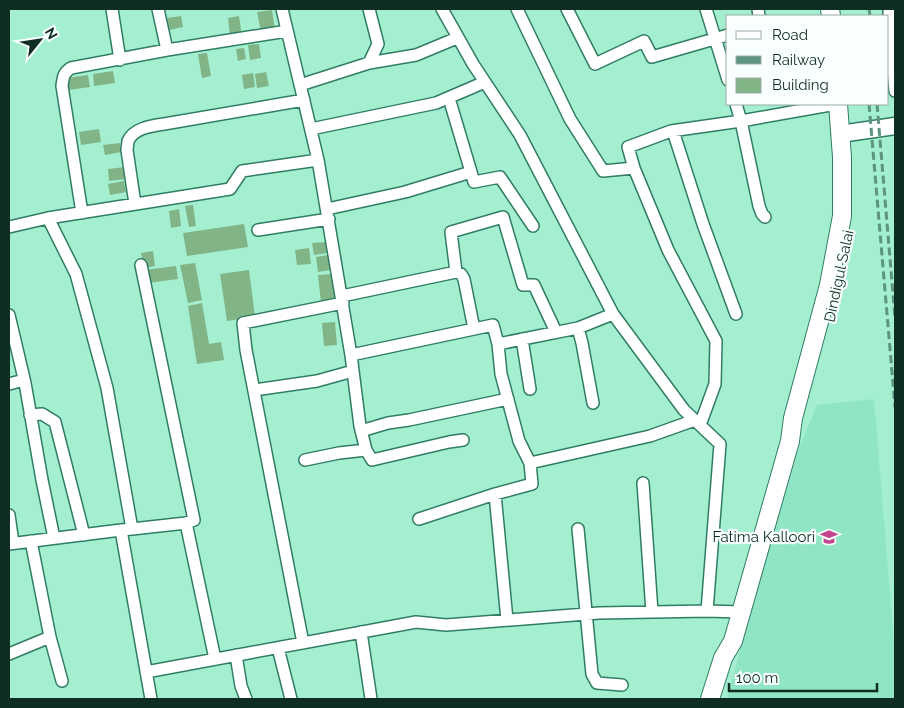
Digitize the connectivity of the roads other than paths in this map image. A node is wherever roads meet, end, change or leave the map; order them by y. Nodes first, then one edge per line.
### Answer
1 (112, 9) edge
2 (158, 9) edge
3 (282, 9) edge
4 (369, 9) edge
5 (442, 9) edge
6 (517, 9) edge
7 (567, 9) edge
8 (706, 9) edge
9 (890, 9) edge
10 (287, 31) junction
11 (726, 36) edge
12 (458, 38) junction
13 (715, 39) junction
14 (167, 50) junction
15 (120, 60) junction
16 (369, 63) junction
17 (726, 74) edge
18 (485, 82) junction
19 (300, 85) junction
20 (895, 90) edge
21 (449, 98) junction
22 (304, 100) junction
23 (736, 105) edge
24 (823, 105) edge
25 (837, 105) edge
26 (848, 105) edge
27 (782, 108) edge
28 (741, 121) junction
29 (895, 126) edge
30 (311, 129) junction
31 (673, 131) junction
32 (845, 134) junction
33 (318, 160) junction
34 (634, 168) junction
35 (471, 172) junction
36 (135, 204) junction
37 (82, 213) junction
38 (328, 214) junction
39 (765, 217) dead end
40 (48, 218) junction
41 (533, 226) dead end
42 (9, 227) edge
43 (258, 230) dead end
44 (142, 265) dead end
45 (456, 272) junction
46 (342, 300) junction
47 (613, 314) junction
48 (736, 314) dead end
49 (9, 315) edge
50 (578, 328) junction
51 (474, 329) junction
52 (556, 332) junction
53 (522, 339) junction
54 (498, 344) junction
55 (351, 355) junction
56 (353, 371) junction
57 (24, 380) junction
58 (9, 384) edge
59 (530, 389) dead end
60 (254, 390) junction
61 (508, 399) junction
62 (593, 403) dead end
63 (30, 415) junction
64 (698, 423) junction
65 (361, 431) junction
66 (463, 440) dead end
67 (366, 450) junction
68 (305, 460) dead end
69 (530, 463) junction
70 (643, 483) dead end
71 (495, 494) junction
72 (9, 515) edge
73 (419, 519) dead end
74 (186, 523) junction
75 (578, 529) dead end
76 (126, 530) junction
77 (84, 535) junction
78 (54, 538) junction
79 (31, 541) junction
80 (11, 544) edge
81 (707, 611) junction
82 (652, 612) junction
83 (741, 612) junction
84 (585, 614) junction
85 (508, 620) junction
86 (361, 632) junction
87 (50, 637) junction
88 (733, 641) junction
89 (303, 643) junction
90 (278, 648) junction
91 (9, 654) edge
92 (236, 655) junction
93 (215, 659) junction
94 (146, 672) junction
95 (62, 681) dead end
96 (622, 685) dead end
97 (151, 699) edge
98 (246, 699) edge
99 (290, 699) edge
100 (370, 699) edge
101 (710, 699) edge
102 (722, 699) edge

1 - 15 street
2 - 14 street
3 - 10 street
4 - 16 street
5 - 12 street
6 - 34 street
7 - 13 street
8 - 13 street
9 - 20 street
10 - 14 street
10 - 19 street
11 - 13 street
12 - 16 street
12 - 18 street
13 - 17 street
14 - 15 street
15 - 37 street
16 - 19 street
18 - 21 street
18 - 47 street
19 - 22 street
21 - 30 street
21 - 35 street
22 - 30 street
22 - 36 street
23 - 28 street
24 - 27 street
25 - 32 main road, Dindigul Salai
26 - 32 main road, Dindigul Salai
27 - 28 street
28 - 31 street
28 - 39 street
29 - 32 main road
30 - 33 street
31 - 34 street
31 - 48 street
32 - 83 main road, Dindigul Salai
33 - 36 street
33 - 38 street
34 - 64 street
35 - 38 street
35 - 41 street
36 - 37 street
37 - 40 street
38 - 43 street
38 - 46 street
40 - 42 street
40 - 76 street
44 - 74 street
45 - 46 street
45 - 51 street
45 - 52 street
46 - 55 street
46 - 60 street
47 - 50 street
47 - 64 street
49 - 57 street
50 - 52 street
50 - 62 street
51 - 54 street
51 - 55 street
52 - 53 street
53 - 54 street
53 - 59 street
54 - 61 street
55 - 56 street
56 - 60 street
56 - 65 street
57 - 58 street
57 - 63 street
60 - 89 street
61 - 65 street
61 - 69 street
63 - 77 street
63 - 78 street
64 - 69 street
64 - 81 street
65 - 67 street
66 - 67 street
67 - 68 street
69 - 71 street
70 - 82 street
71 - 73 street
71 - 85 street
72 - 80 street
74 - 76 street
74 - 93 street
75 - 84 street
76 - 77 street
76 - 94 street
77 - 78 street
78 - 79 street
79 - 80 street
79 - 87 street
81 - 82 street
81 - 83 street
82 - 84 street
83 - 88 main road, Dindigul Salai
84 - 85 street
84 - 96 street
85 - 86 street
86 - 89 street
86 - 100 street
87 - 91 street
87 - 95 street
88 - 101 main road, Dindigul Salai
88 - 102 main road, Dindigul Salai
89 - 90 street
90 - 92 street
90 - 99 street
92 - 93 street
92 - 98 street
93 - 94 street
94 - 97 street

